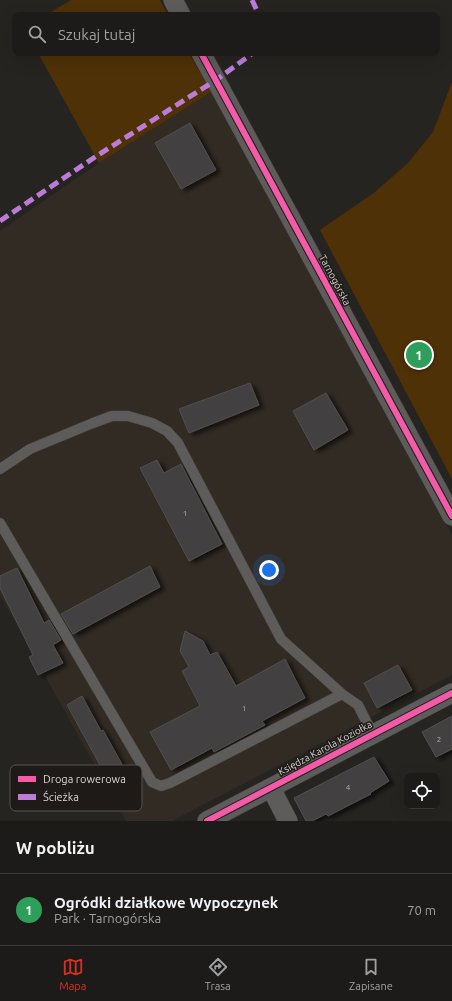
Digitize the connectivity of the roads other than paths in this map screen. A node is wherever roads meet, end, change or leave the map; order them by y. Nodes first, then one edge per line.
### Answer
1 (173, 0) edge
2 (179, 12) edge
3 (203, 56) edge
4 (0, 469) edge
5 (452, 516) edge
6 (0, 523) edge
7 (342, 694) junction
8 (452, 694) edge
9 (373, 735) junction
10 (271, 788) junction
11 (207, 821) edge
12 (288, 821) edge

1 - 2 street
3 - 5 street, Tarnogórska
4 - 7 lane
6 - 7 lane
7 - 9 lane
8 - 9 street, Księdza Karola Koziołka
9 - 10 street, Księdza Karola Koziołka
10 - 11 street, Księdza Karola Koziołka
10 - 12 street

